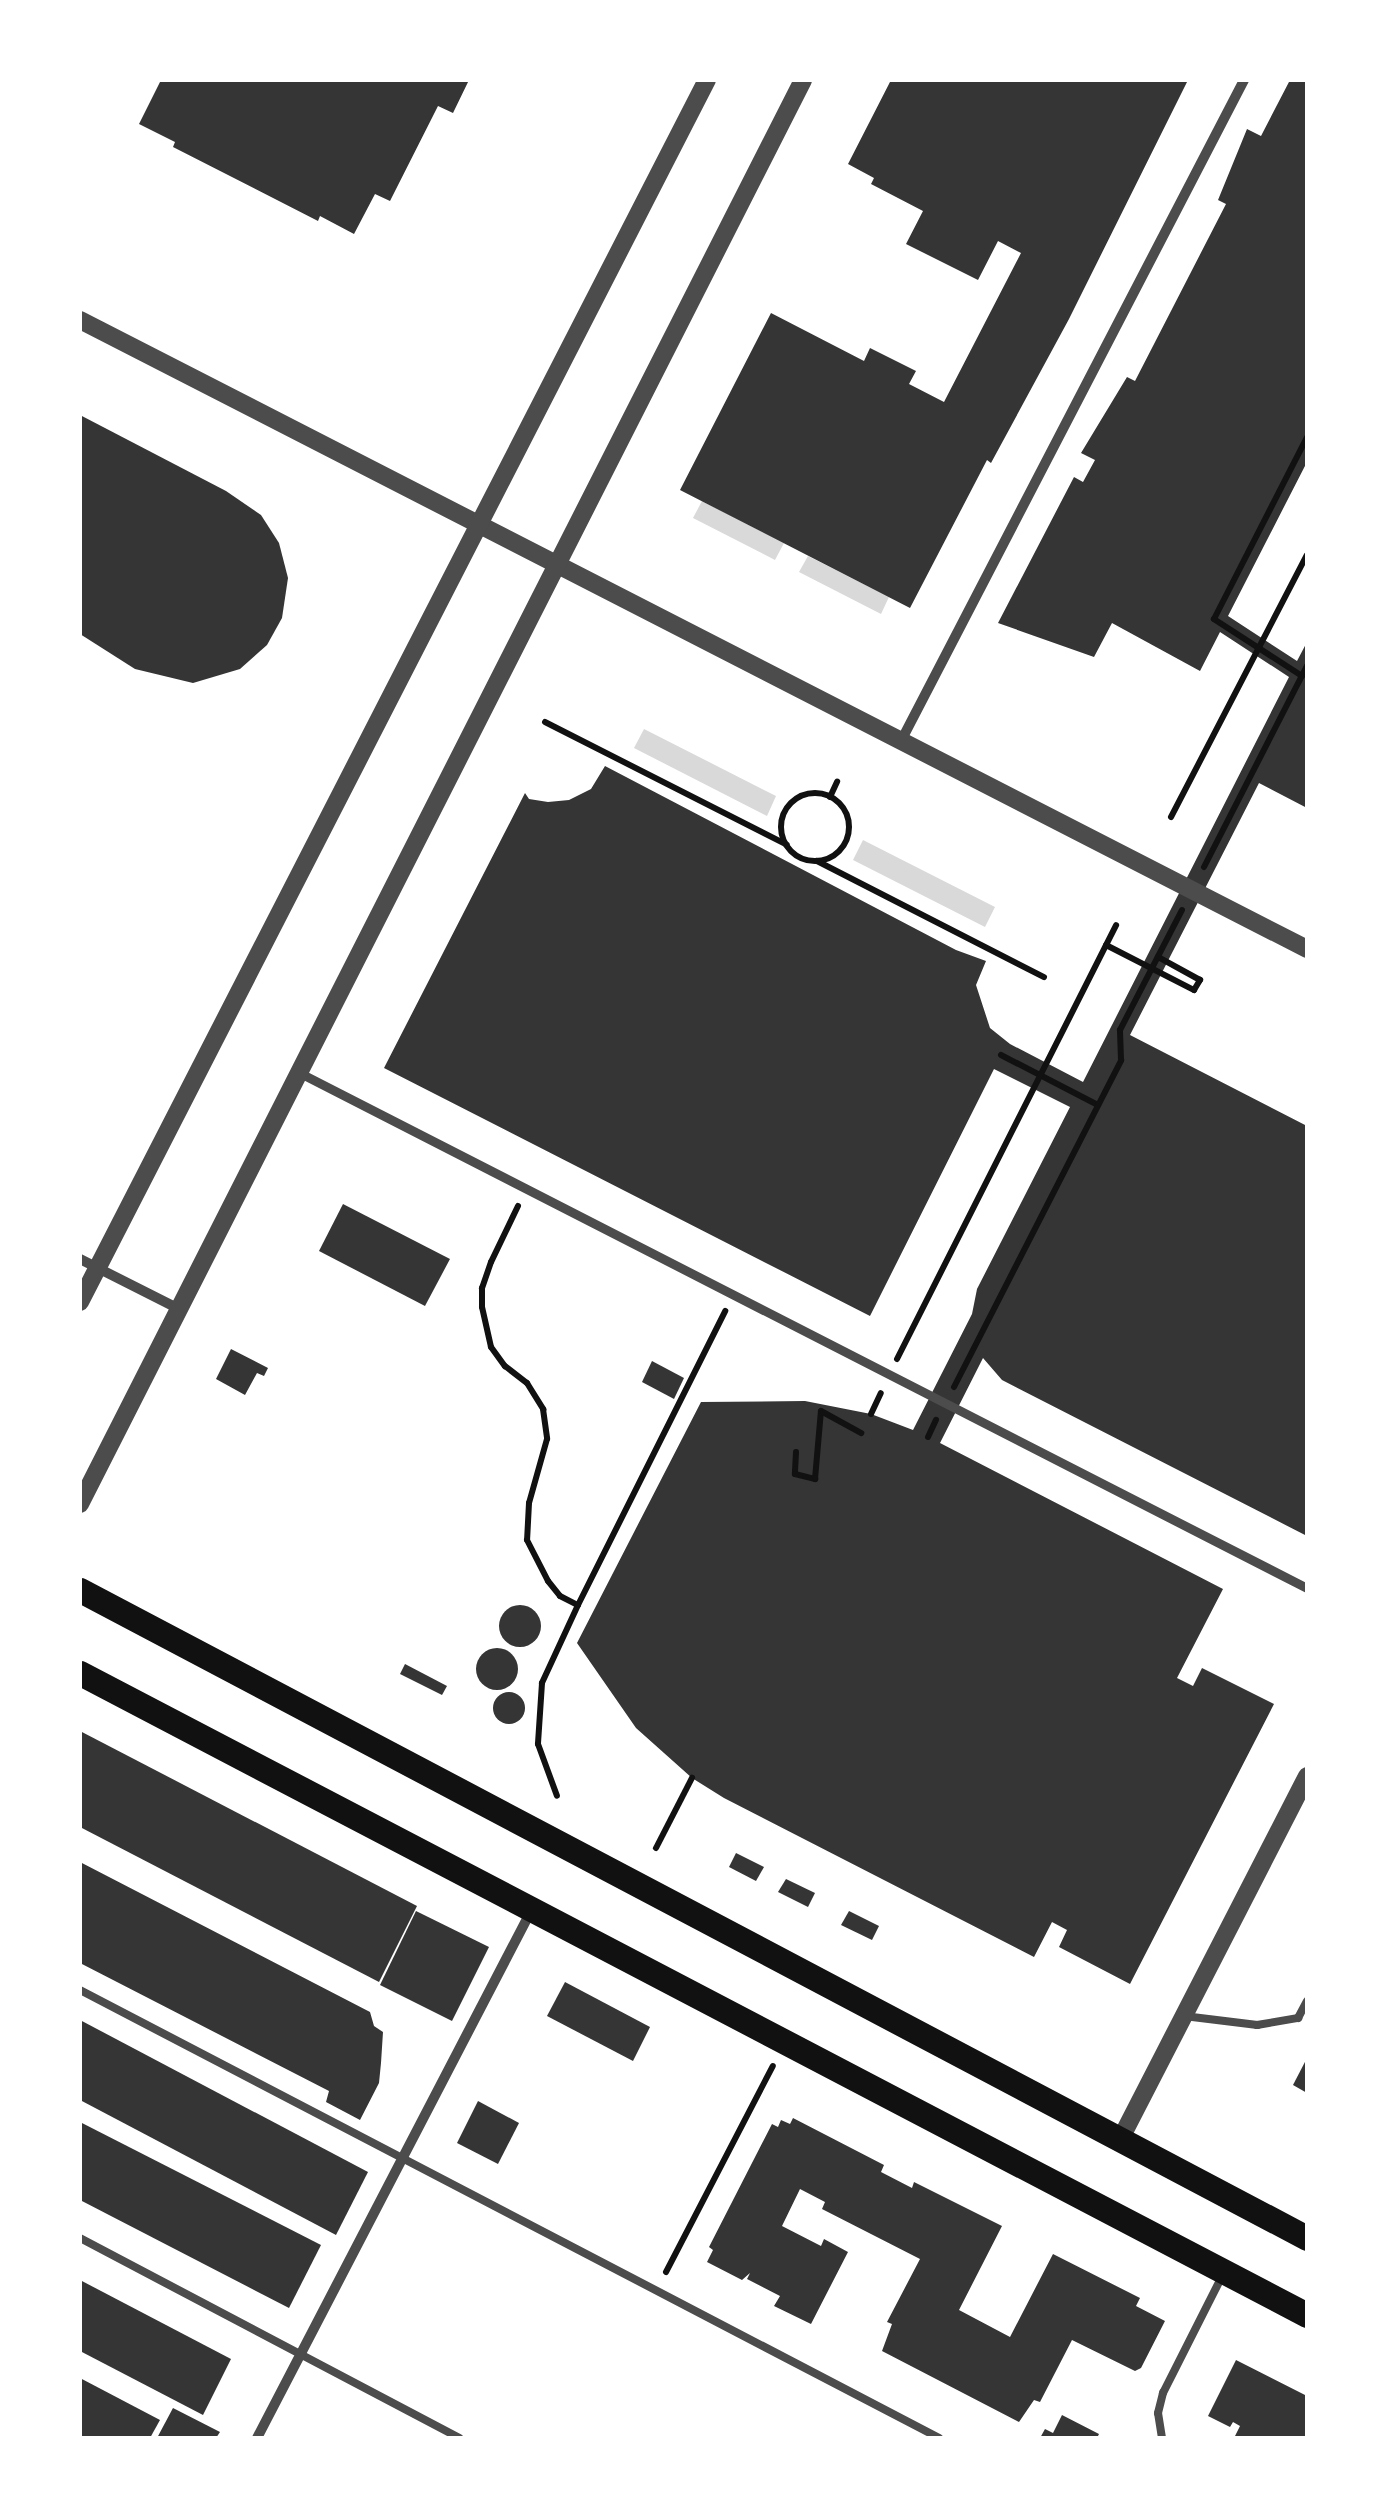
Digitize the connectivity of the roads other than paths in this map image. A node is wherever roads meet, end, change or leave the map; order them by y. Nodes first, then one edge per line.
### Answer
1 (708, 80) edge
2 (804, 80) edge
3 (1244, 80) edge
4 (80, 320) edge
5 (480, 525) junction
6 (558, 565) junction
7 (901, 741) junction
8 (1307, 949) edge
9 (300, 1072) junction
10 (80, 1259) edge
11 (98, 1268) junction
12 (80, 1302) edge
13 (179, 1309) junction
14 (80, 1504) edge
15 (1307, 1588) edge
16 (80, 1590) edge
17 (80, 1673) edge
18 (1307, 1776) edge
19 (531, 1910) junction
20 (80, 1990) edge
21 (1307, 2001) edge
22 (1184, 2016) junction
23 (1121, 2138) junction
24 (404, 2156) junction
25 (80, 2238) edge
26 (1307, 2238) edge
27 (1224, 2272) junction
28 (1307, 2316) edge
29 (300, 2354) junction
30 (257, 2438) edge
31 (460, 2438) edge
32 (939, 2438) edge
33 (1162, 2438) edge

1 - 5 street
2 - 6 street
3 - 7 street
4 - 5 street
5 - 6 street
5 - 11 street
6 - 7 street
6 - 9 street
7 - 8 street
9 - 13 street
9 - 15 street
10 - 11 street
11 - 12 street
11 - 13 street
13 - 14 street
16 - 23 main road
17 - 19 main road
18 - 22 street
19 - 24 street
19 - 27 main road
20 - 24 lane
21 - 22 lane
22 - 23 street
23 - 26 main road
24 - 29 street
24 - 32 lane
25 - 29 lane
27 - 28 main road
27 - 33 lane
29 - 30 street
29 - 31 lane

